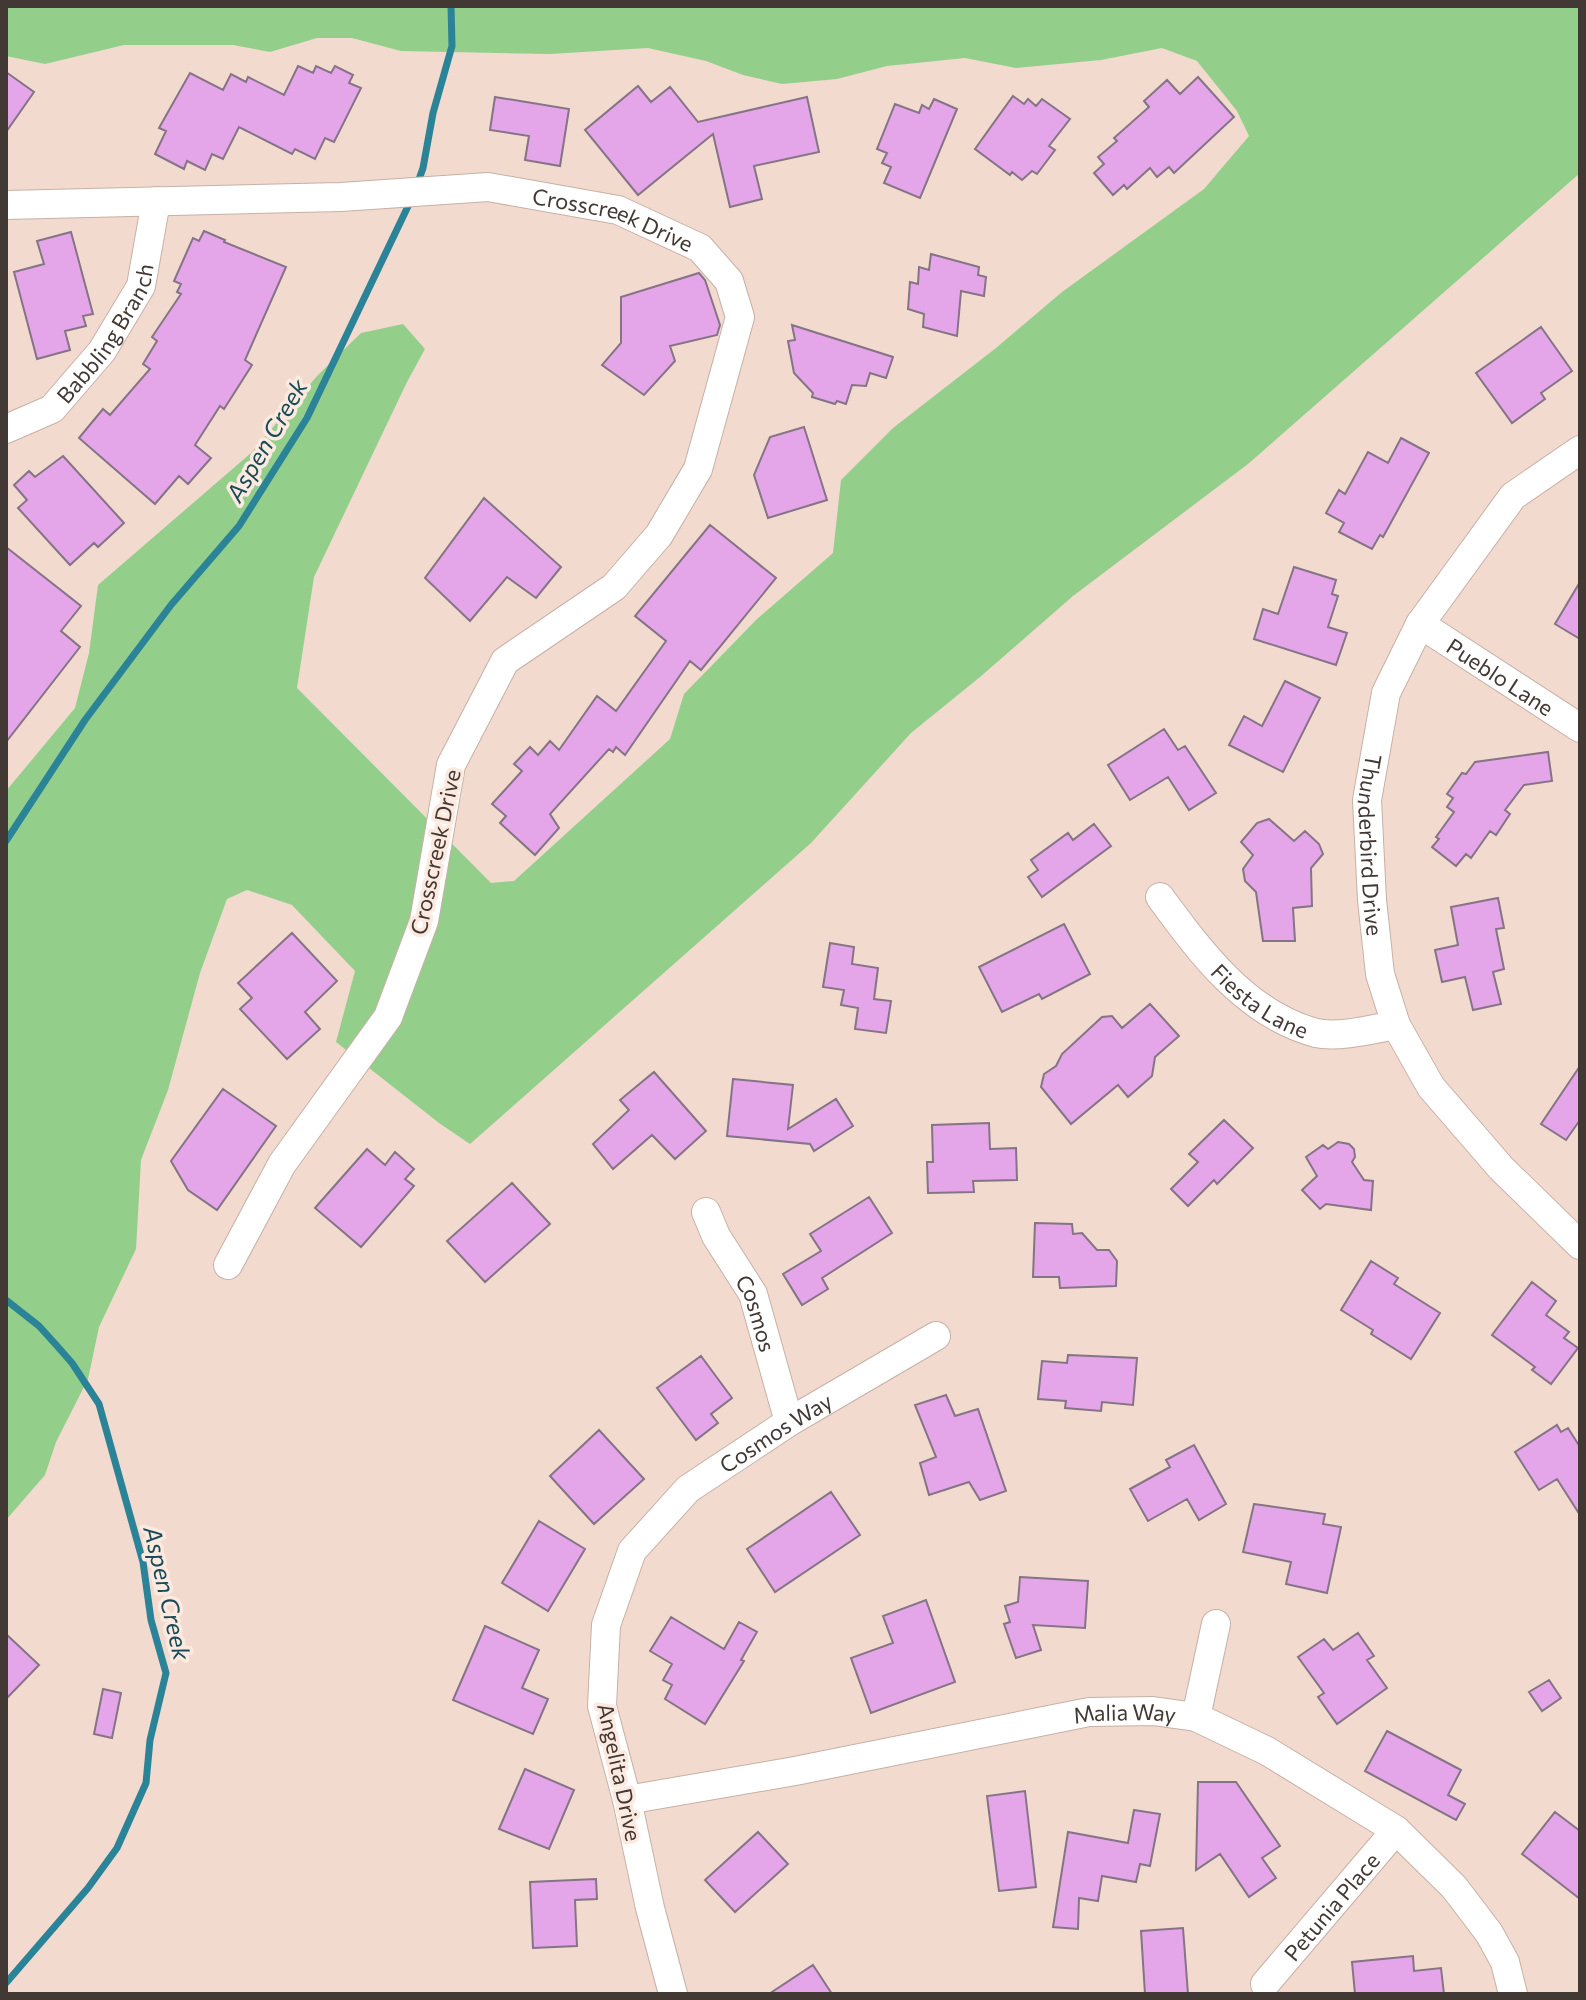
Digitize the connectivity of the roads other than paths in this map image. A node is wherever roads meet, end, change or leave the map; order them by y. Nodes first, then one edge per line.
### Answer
1 (156, 201) junction
2 (6, 205) edge
3 (6, 429) edge
4 (1580, 450) edge
5 (1420, 624) junction
6 (1580, 728) edge
7 (1160, 897) dead end
8 (1396, 1025) junction
9 (706, 1212) dead end
10 (1580, 1245) edge
11 (228, 1265) dead end
12 (936, 1336) dead end
13 (789, 1422) junction
14 (632, 1551) joint
15 (1216, 1624) dead end
16 (1196, 1717) junction
17 (627, 1800) junction
18 (1396, 1830) junction
19 (1265, 1984) dead end
20 (673, 1994) edge
21 (1513, 1994) edge

1 - 2 street, Crosscreek Drive
1 - 3 street, Babbling Branch
1 - 11 street, Crosscreek Drive
4 - 5 street, Thunderbird Drive
5 - 6 street, Pueblo Lane
5 - 8 street, Thunderbird Drive
7 - 8 street, Fiesta Lane
8 - 10 street, Thunderbird Drive
9 - 13 street, Cosmos
12 - 13 street, Cosmos Way
13 - 14 street, Cosmos Way
14 - 17 street, Angelita Drive
15 - 16 street
16 - 17 street, Malia Way
16 - 18 street, Malia Way
17 - 20 street, Angelita Drive
18 - 19 street, Petunia Place
18 - 21 street, Malia Way

